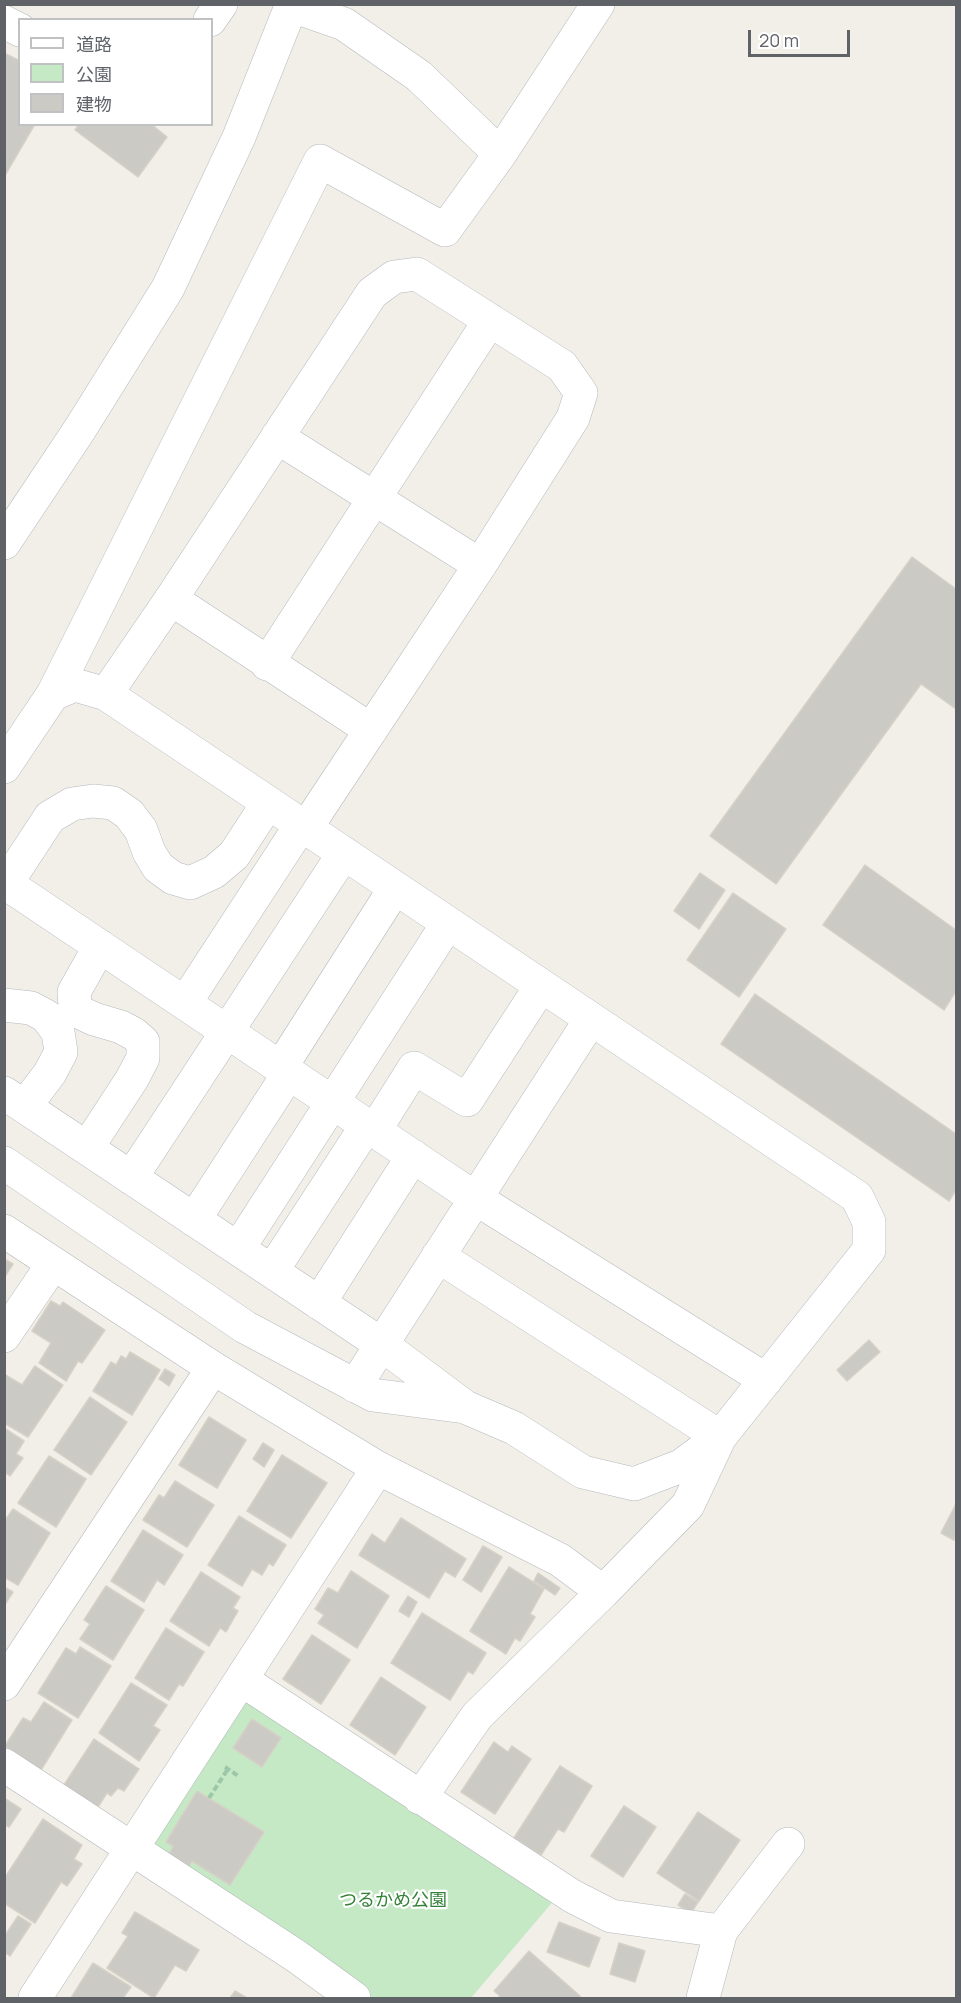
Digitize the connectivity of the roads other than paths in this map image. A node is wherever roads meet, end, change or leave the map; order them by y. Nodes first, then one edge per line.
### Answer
1 (221, 4) edge
2 (598, 4) edge
3 (292, 5) edge
4 (211, 18) edge
5 (4, 22) edge
6 (18, 29) edge
7 (500, 154) junction
8 (490, 320) junction
9 (277, 437) junction
10 (375, 500) junction
11 (4, 543) edge
12 (480, 566) junction
13 (171, 599) junction
14 (267, 664) junction
15 (52, 694) junction
16 (106, 694) junction
17 (371, 730) junction
18 (4, 767) edge
19 (268, 803) junction
20 (303, 826) junction
21 (344, 853) junction
22 (5, 884) edge
23 (395, 888) junction
24 (448, 923) junction
25 (100, 946) junction
26 (541, 986) junction
27 (185, 1003) junction
28 (4, 1005) edge
29 (591, 1019) junction
30 (226, 1031) junction
31 (285, 1070) junction
32 (15, 1100) edge
33 (332, 1102) junction
34 (371, 1128) junction
35 (87, 1148) junction
36 (413, 1156) junction
37 (4, 1163) edge
38 (131, 1178) junction
39 (475, 1198) junction
40 (194, 1220) junction
41 (4, 1231) edge
42 (238, 1249) junction
43 (438, 1256) junction
44 (53, 1264) junction
45 (272, 1271) junction
46 (319, 1303) junction
47 (4, 1336) edge
48 (381, 1344) junction
49 (213, 1368) junction
50 (766, 1380) junction
51 (355, 1386) junction
52 (465, 1407) junction
53 (720, 1437) junction
54 (378, 1468) junction
55 (603, 1592) junction
56 (242, 1680) junction
57 (4, 1684) edge
58 (4, 1765) edge
59 (420, 1798) junction
60 (788, 1844) dead end
61 (132, 1848) junction
62 (721, 1931) junction
63 (35, 1998) edge
64 (354, 1998) edge
65 (703, 1998) edge

1 - 4 street
2 - 7 street
3 - 7 street
3 - 11 street
5 - 6 street
7 - 15 street
8 - 9 street
8 - 10 street
8 - 12 street
9 - 10 street
9 - 13 street
10 - 12 street
10 - 14 street
12 - 17 street
13 - 14 street
13 - 16 street
14 - 17 street
15 - 16 street
15 - 18 street
16 - 19 street
17 - 20 street
19 - 20 street
19 - 22 street
20 - 21 street
20 - 27 street
21 - 23 street
21 - 30 street
22 - 25 street
23 - 24 street
23 - 31 street
24 - 26 street
24 - 33 street
25 - 27 street
25 - 35 street
26 - 29 street
26 - 34 street
27 - 30 street
28 - 32 street
29 - 39 street
29 - 50 street
30 - 31 street
30 - 38 street
31 - 33 street
31 - 40 street
32 - 35 street
33 - 34 street
33 - 42 street
34 - 36 street
34 - 45 street
35 - 38 street
36 - 39 street
36 - 46 street
37 - 51 street
38 - 40 street
39 - 43 street
39 - 50 street
40 - 42 street
41 - 44 street
42 - 45 street
43 - 48 street
43 - 53 street
44 - 47 street
44 - 49 street
45 - 46 street
46 - 48 street
48 - 51 street
48 - 52 street
49 - 54 street
49 - 57 street
50 - 53 street
51 - 52 street
52 - 53 street
53 - 55 street
54 - 55 street
54 - 56 street
55 - 59 street
56 - 59 street
56 - 61 street
58 - 61 street
59 - 62 street
60 - 62 street
61 - 63 street
61 - 64 street
62 - 65 street

